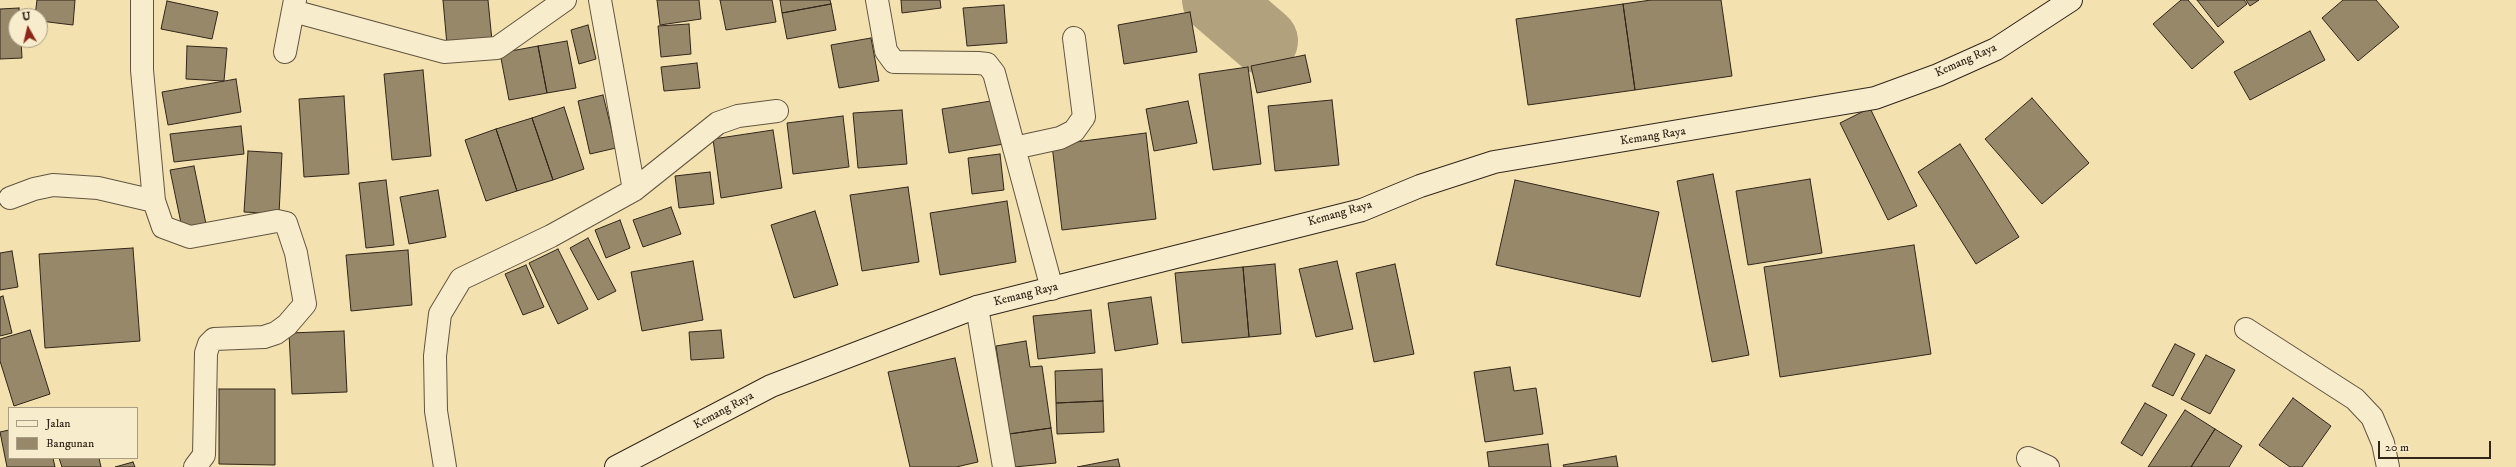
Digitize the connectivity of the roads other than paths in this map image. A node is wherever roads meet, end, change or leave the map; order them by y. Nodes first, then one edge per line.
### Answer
1 (142, 0) edge
2 (566, 0) edge
3 (600, 0) edge
4 (877, 0) edge
5 (2071, 0) edge
6 (294, 5) edge
7 (1074, 38) dead end
8 (285, 52) dead end
9 (777, 111) dead end
10 (1014, 148) junction
11 (634, 190) junction
12 (10, 198) dead end
13 (154, 201) junction
14 (1052, 289) junction
15 (977, 307) junction
16 (2246, 329) dead end
17 (2028, 458) dead end
18 (195, 467) edge
19 (445, 467) edge
20 (616, 467) edge
21 (1004, 467) edge
22 (2048, 467) edge
23 (2388, 467) edge

1 - 13 street
2 - 6 street
3 - 11 street
4 - 10 street
5 - 14 street, Kemang Raya
6 - 8 street
7 - 10 street
9 - 11 street
10 - 14 street
11 - 19 street
12 - 13 street
13 - 18 street
14 - 15 street, Kemang Raya
15 - 20 street, Kemang Raya
15 - 21 street
16 - 23 street
17 - 22 street

